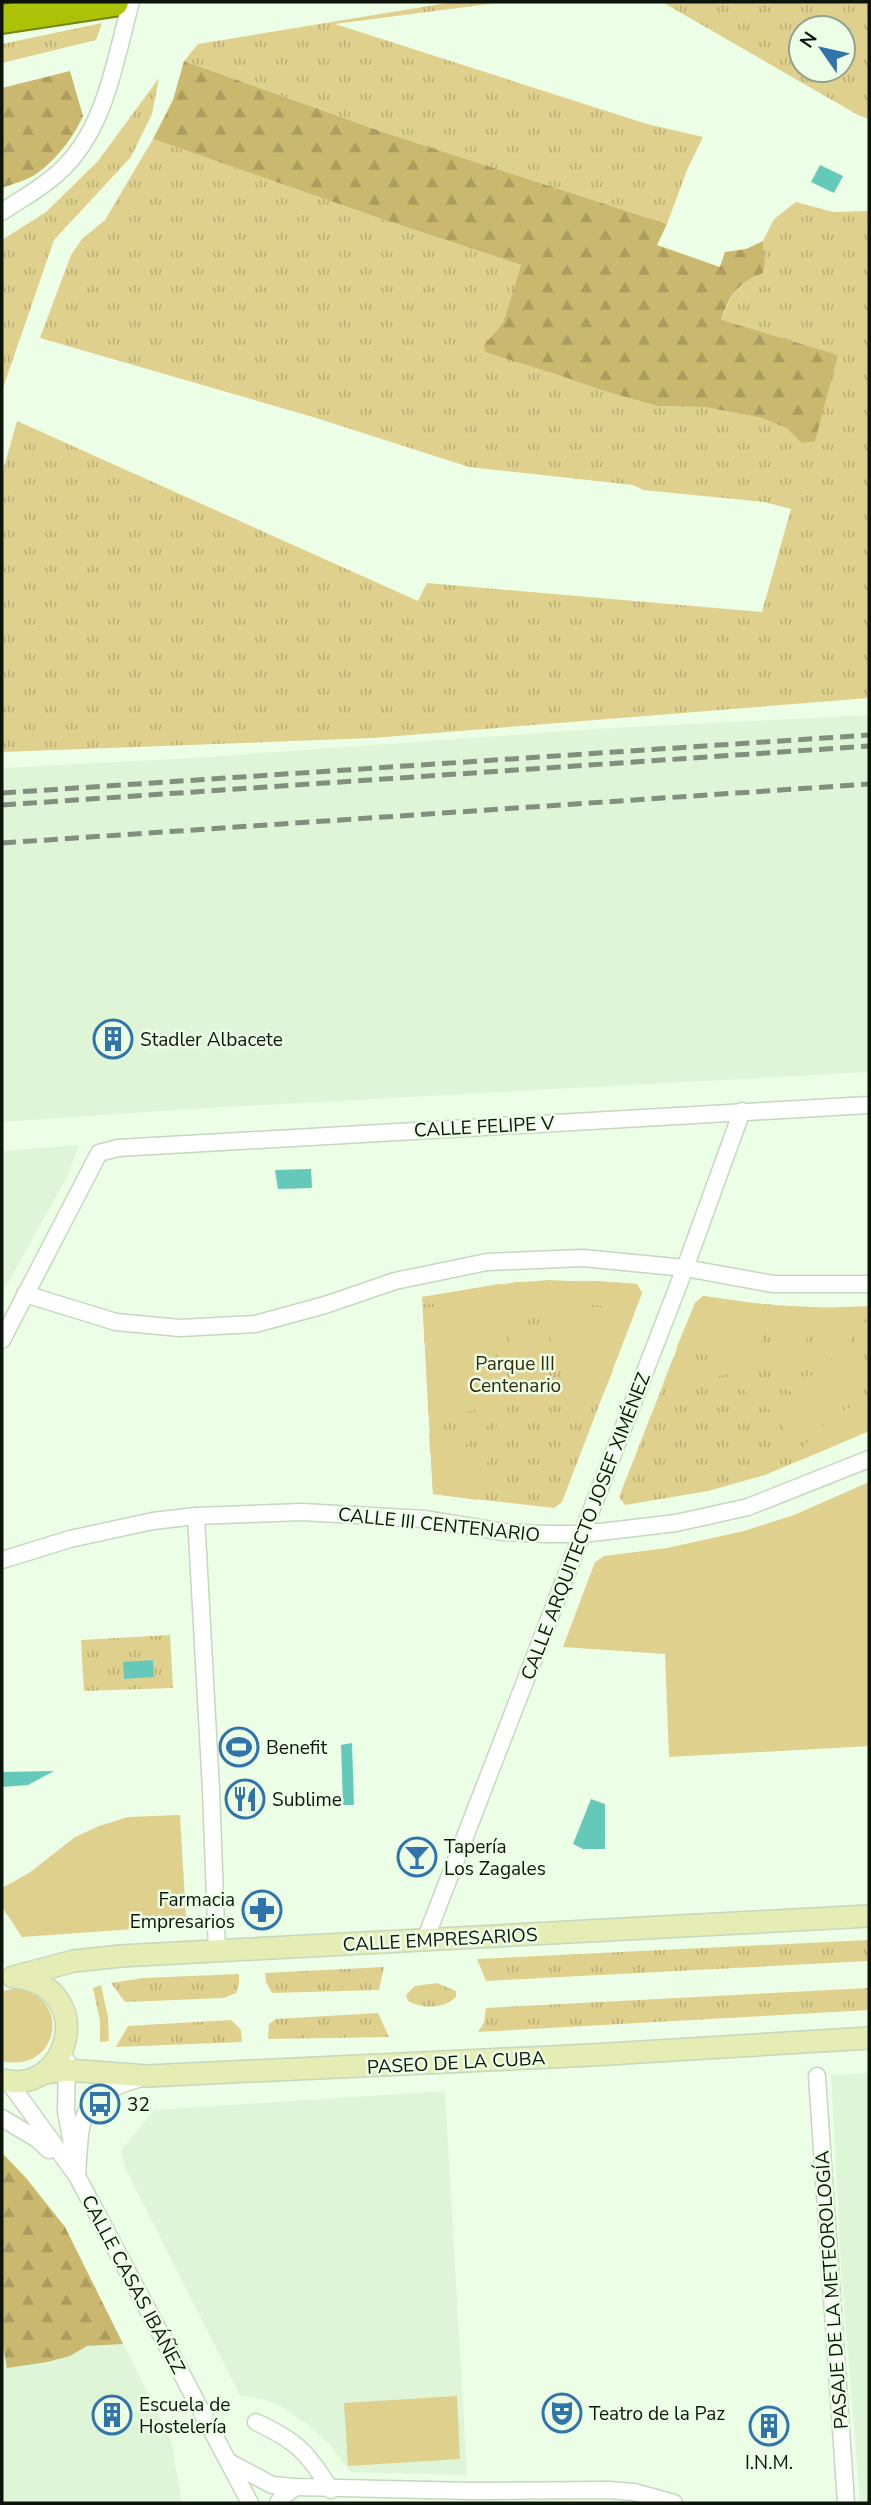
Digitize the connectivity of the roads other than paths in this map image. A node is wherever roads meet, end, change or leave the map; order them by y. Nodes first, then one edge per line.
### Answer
1 (114, 2) edge
2 (131, 2) edge
3 (2, 19) edge
4 (20, 199) junction
5 (2, 204) edge
6 (2, 212) edge
7 (869, 1105) edge
8 (742, 1111) junction
9 (685, 1268) junction
10 (869, 1284) edge
11 (25, 1294) junction
12 (2, 1339) edge
13 (869, 1459) edge
14 (196, 1516) junction
15 (582, 1534) junction
16 (2, 1560) edge
17 (869, 1916) edge
18 (425, 1940) junction
19 (217, 1951) junction
20 (8, 1978) edge
21 (869, 2038) edge
22 (66, 2040) junction
23 (67, 2070) junction
24 (44, 2073) junction
25 (147, 2076) junction
26 (817, 2076) dead end
27 (5, 2081) edge
28 (2, 2118) edge
29 (78, 2176) junction
30 (256, 2422) dead end
31 (229, 2462) junction
32 (296, 2487) junction
33 (331, 2490) junction
34 (250, 2503) edge
35 (278, 2503) edge
36 (674, 2503) edge
37 (846, 2503) edge

1 - 3 highway
2 - 4 street
4 - 5 street
4 - 6 street
7 - 8 street, CALLE FELIPE V
8 - 9 street, CALLE ARQUITECTO JOSEF XIMÉNEZ
8 - 11 street, CALLE FELIPE V
9 - 10 street
9 - 11 street
9 - 15 street, CALLE ARQUITECTO JOSEF XIMÉNEZ
11 - 12 street
13 - 15 street, CALLE III CENTENARIO
14 - 15 street, CALLE III CENTENARIO
14 - 16 street, CALLE III CENTENARIO
14 - 19 street
15 - 18 street, CALLE ARQUITECTO JOSEF XIMÉNEZ
17 - 18 main road, CALLE EMPRESARIOS
18 - 19 main road, CALLE EMPRESARIOS
19 - 20 main road, CALLE EMPRESARIOS
20 - 22 main road
21 - 25 main road, PASEO DE LA CUBA
22 - 23 street, CALLE CASAS IBÁÑEZ
22 - 24 main road
23 - 24 main road, PASEO DE LA CUBA
23 - 25 main road, PASEO DE LA CUBA
23 - 29 street, CALLE CASAS IBÁÑEZ
24 - 27 main road, PASEO DE LA CUBA
25 - 29 street, CALLE CASAS IBÁÑEZ
26 - 37 street, PASAJE DE LA METEOROLOGÍA
27 - 29 street, CALLE CASAS IBÁÑEZ
28 - 29 street
29 - 31 street, CALLE CASAS IBÁÑEZ
30 - 33 street
31 - 32 street
31 - 34 street, CALLE CASAS IBÁÑEZ
32 - 33 street
32 - 35 street
33 - 36 street

